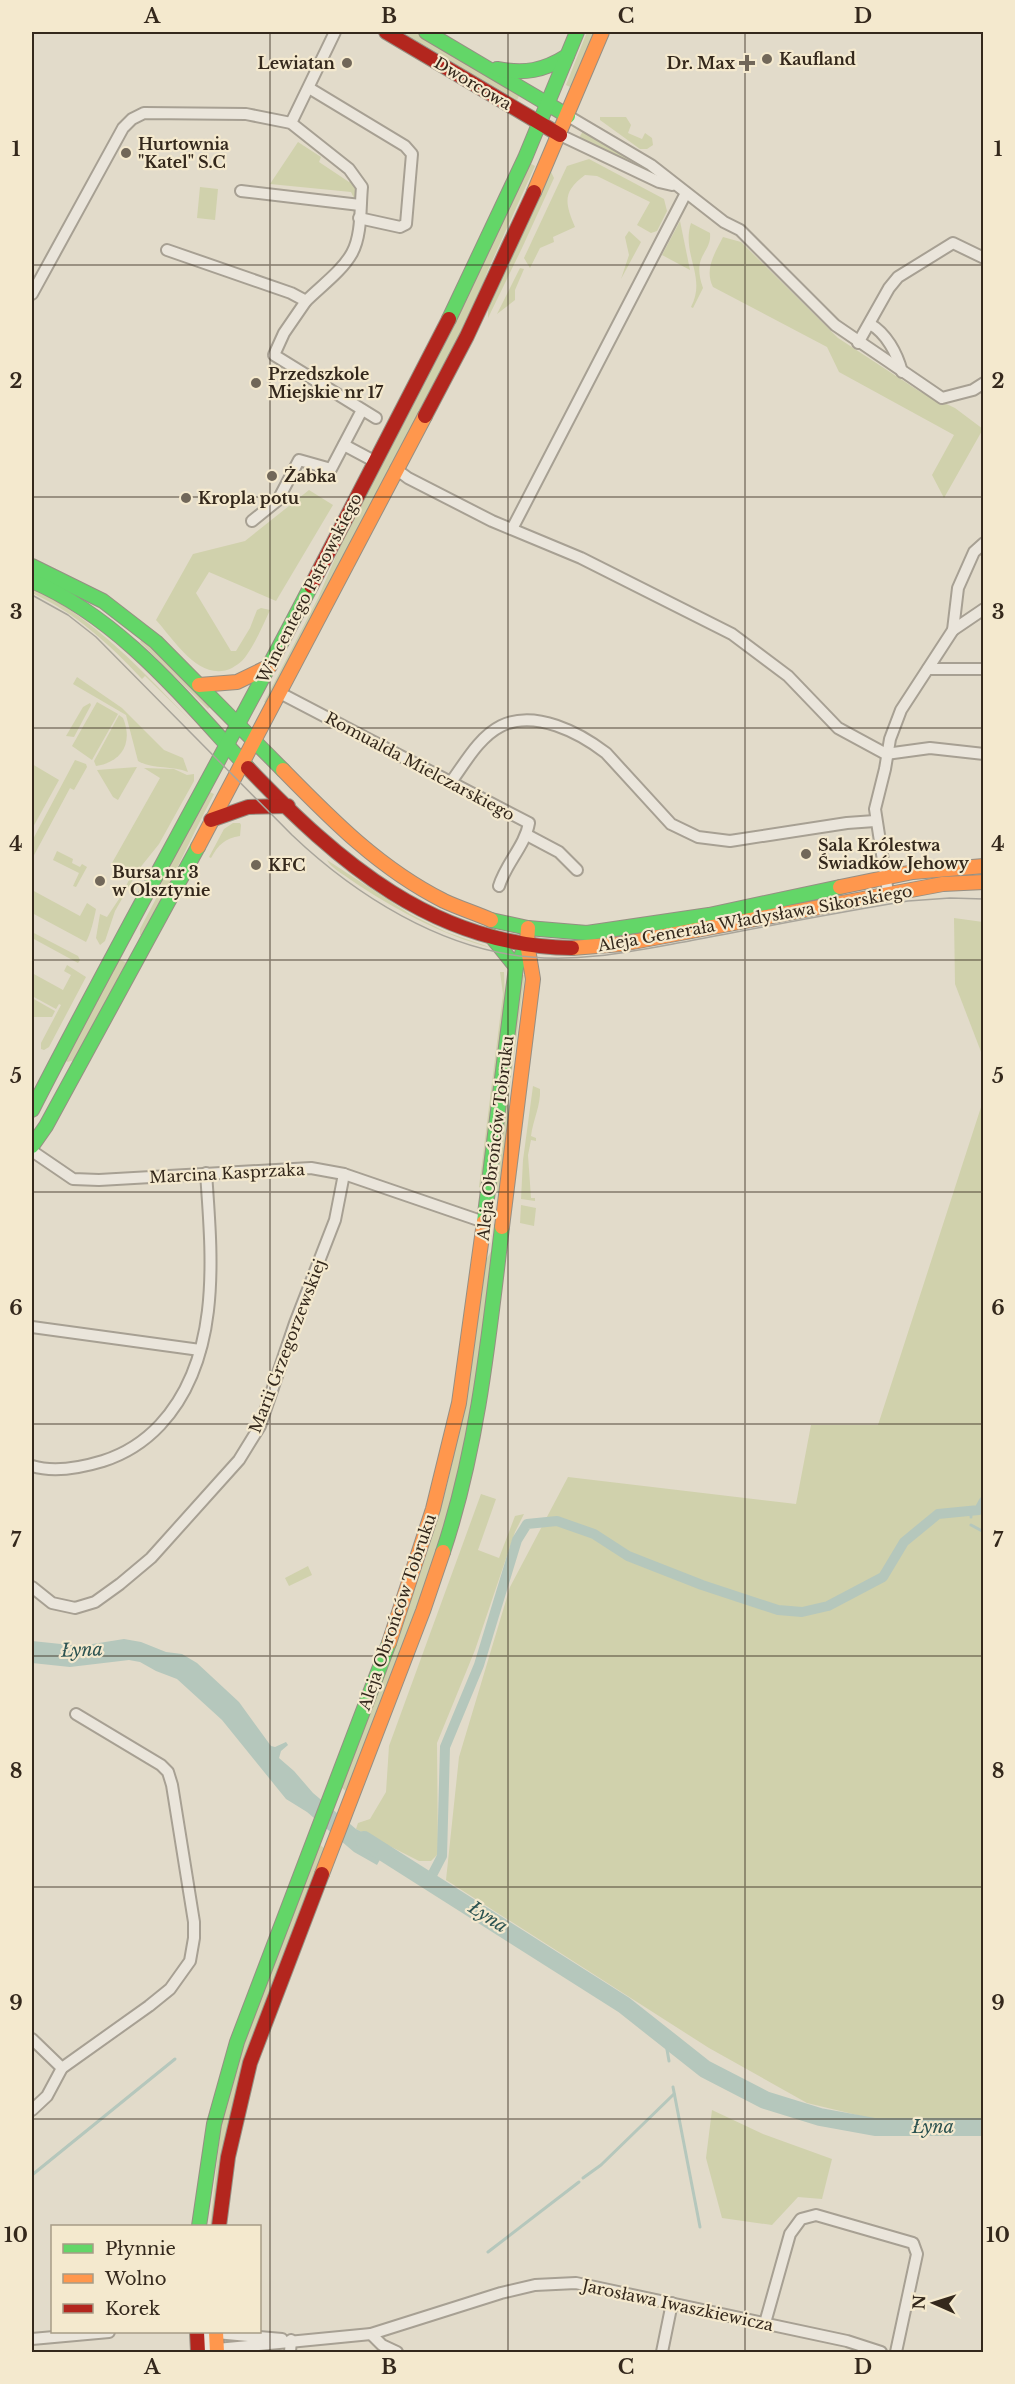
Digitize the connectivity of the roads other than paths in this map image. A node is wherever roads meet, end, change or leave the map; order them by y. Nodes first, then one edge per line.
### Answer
1 (336, 32) edge
2 (386, 32) edge
3 (426, 32) edge
4 (577, 32) edge
5 (602, 32) edge
6 (567, 56) junction
7 (485, 67) junction
8 (309, 88) junction
9 (547, 104) junction
10 (568, 116) junction
11 (291, 123) junction
12 (539, 123) junction
13 (560, 135) junction
14 (676, 186) junction
15 (242, 191) dead end
16 (686, 193) junction
17 (360, 205) junction
18 (359, 218) junction
19 (167, 250) dead end
20 (984, 258) edge
21 (32, 294) edge
22 (306, 301) junction
23 (870, 324) junction
24 (858, 343) junction
25 (902, 372) junction
26 (984, 383) edge
27 (362, 410) junction
28 (376, 418) dead end
29 (344, 445) junction
30 (374, 461) junction
31 (396, 469) junction
32 (252, 521) dead end
33 (512, 529) junction
34 (984, 543) edge
35 (32, 566) edge
36 (32, 581) edge
37 (984, 609) edge
38 (953, 630) junction
39 (270, 666) junction
40 (928, 669) junction
41 (984, 669) edge
42 (199, 686) junction
43 (280, 693) junction
44 (239, 724) junction
45 (254, 741) junction
46 (227, 745) junction
47 (886, 754) junction
48 (984, 754) edge
49 (243, 762) junction
50 (451, 782) junction
51 (288, 806) junction
52 (211, 820) junction
53 (875, 821) junction
54 (527, 835) junction
55 (984, 866) edge
56 (577, 870) dead end
57 (885, 877) junction
58 (984, 882) edge
59 (500, 886) dead end
60 (888, 893) junction
61 (528, 928) junction
62 (491, 936) junction
63 (527, 943) junction
64 (516, 968) junction
65 (56, 1065) junction
66 (74, 1075) junction
67 (32, 1110) edge
68 (32, 1146) edge
69 (32, 1151) edge
70 (206, 1173) junction
71 (344, 1174) junction
72 (484, 1222) junction
73 (32, 1327) edge
74 (200, 1350) junction
75 (32, 1466) edge
76 (32, 1587) edge
77 (76, 1714) dead end
78 (32, 2039) edge
79 (62, 2068) junction
80 (32, 2110) edge
81 (199, 2225) edge
82 (219, 2225) edge
83 (672, 2303) junction
84 (765, 2323) junction
85 (90, 2333) edge
86 (214, 2333) edge
87 (216, 2333) edge
88 (229, 2333) edge
89 (371, 2334) junction
90 (32, 2339) edge
91 (291, 2340) junction
92 (847, 2341) junction
93 (197, 2342) edge
94 (217, 2351) edge
95 (290, 2352) edge
96 (397, 2352) edge
97 (662, 2352) edge
98 (843, 2352) edge
99 (881, 2352) edge
100 (896, 2352) edge

1 - 8 street
2 - 12 main road, Dworcowa
3 - 7 main road, Dworcowa
4 - 6 main road
5 - 10 main road, Wincentego Pstrowskiego
6 - 7 main road
6 - 9 main road, Wincentego Pstrowskiego
7 - 9 main road, Dworcowa
8 - 11 street
8 - 18 street
9 - 10 main road, Dworcowa
9 - 12 main road, Wincentego Pstrowskiego
10 - 13 main road, Wincentego Pstrowskiego
10 - 14 street
11 - 17 street
11 - 21 street
12 - 13 main road, Dworcowa
12 - 30 main road, Wincentego Pstrowskiego
13 - 14 street
13 - 31 main road, Wincentego Pstrowskiego
14 - 16 street
15 - 17 street
16 - 24 street
16 - 33 street
17 - 18 street
18 - 22 street
19 - 22 street
20 - 23 street
22 - 27 street
23 - 24 street
23 - 25 street
24 - 25 street
25 - 26 street
27 - 28 street
27 - 29 street
29 - 30 street
29 - 32 street
30 - 39 main road, Wincentego Pstrowskiego
31 - 33 street
31 - 43 main road, Wincentego Pstrowskiego
33 - 47 street
34 - 38 street
35 - 42 main road, Aleja Generała Władysława Sikorskiego
36 - 46 main road, Aleja Generała Władysława Sikorskiego
37 - 38 street
38 - 40 street, Aleja Generała Władysława Sikorskiego
39 - 42 main road
39 - 44 main road, Wincentego Pstrowskiego
40 - 41 street
40 - 47 street, Aleja Generała Władysława Sikorskiego
42 - 44 main road, Aleja Generała Władysława Sikorskiego
43 - 45 main road, Wincentego Pstrowskiego
43 - 50 street, Romualda Mielczarskiego
44 - 45 main road, Aleja Generała Władysława Sikorskiego
44 - 46 main road, Wincentego Pstrowskiego
45 - 49 main road, Wincentego Pstrowskiego
45 - 61 main road, Aleja Generała Władysława Sikorskiego
46 - 49 main road, Aleja Generała Władysława Sikorskiego
46 - 65 main road, Wincentego Pstrowskiego
47 - 48 street
47 - 53 street, Aleja Generała Władysława Sikorskiego
49 - 51 main road, Aleja Generała Władysława Sikorskiego
49 - 52 main road
50 - 53 street
50 - 54 street, Romualda Mielczarskiego
51 - 52 main road
51 - 62 main road, Aleja Generała Władysława Sikorskiego
52 - 66 main road
53 - 57 street, Aleja Generała Władysława Sikorskiego
54 - 56 street
54 - 59 street, Romualda Mielczarskiego
55 - 57 main road, Aleja Generała Władysława Sikorskiego
57 - 60 street
57 - 61 main road, Aleja Generała Władysława Sikorskiego
58 - 60 main road, Aleja Generała Władysława Sikorskiego
60 - 63 main road, Aleja Generała Władysława Sikorskiego
61 - 63 main road, Aleja Obrońców Tobruku
62 - 63 main road, Aleja Generała Władysława Sikorskiego
62 - 64 main road
63 - 64 main road, Aleja Obrońców Tobruku
63 - 82 main road, Aleja Obrońców Tobruku
64 - 72 main road, Aleja Obrońców Tobruku
65 - 66 street
65 - 67 main road, Wincentego Pstrowskiego
66 - 68 main road
69 - 70 street, Marcina Kasprzaka
70 - 71 street, Marcina Kasprzaka
70 - 74 street
71 - 72 street, Marcina Kasprzaka
71 - 76 street, Marii Grzegorzewskiej
72 - 81 main road, Aleja Obrońców Tobruku
73 - 74 street
74 - 75 street
77 - 79 street
78 - 79 street
79 - 80 street
83 - 84 street, Jarosława Iwaszkiewicza
83 - 89 street, Jarosława Iwaszkiewicza
83 - 97 street, Jarosława Iwaszkiewicza
84 - 92 street, Jarosława Iwaszkiewicza
84 - 100 street
85 - 90 street
86 - 93 street, Jarosława Iwaszkiewicza
87 - 94 main road
88 - 91 street, Jarosława Iwaszkiewicza
89 - 91 street, Jarosława Iwaszkiewicza
89 - 96 street
91 - 94 street, Jarosława Iwaszkiewicza
91 - 95 street
92 - 98 street
92 - 99 street, Jarosława Iwaszkiewicza
93 - 94 street, Jarosława Iwaszkiewicza

